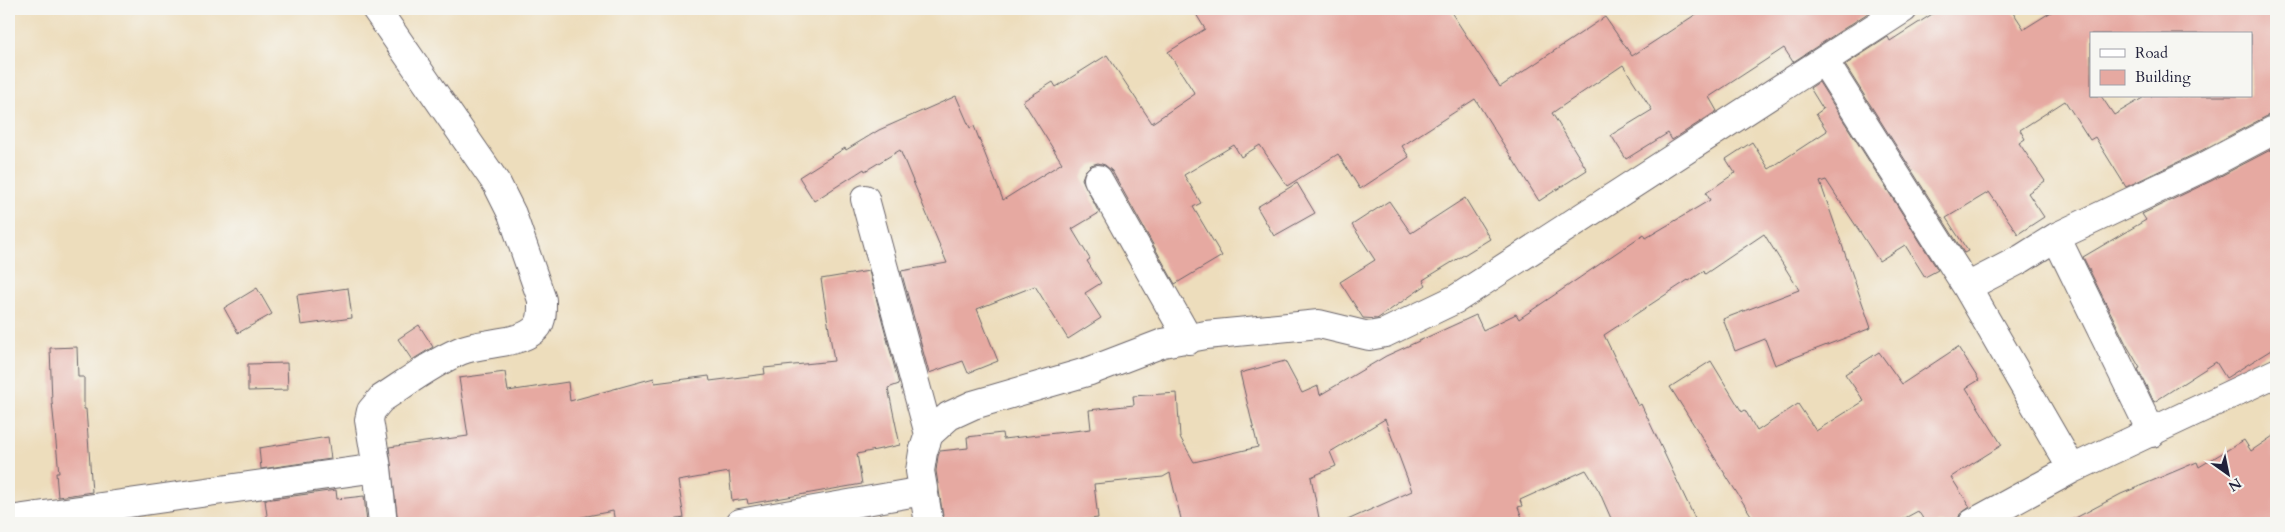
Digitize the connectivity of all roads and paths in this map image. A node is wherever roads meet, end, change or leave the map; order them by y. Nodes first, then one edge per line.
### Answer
1 (376, 9) edge
2 (1903, 9) edge
3 (1824, 62) junction
4 (2276, 129) edge
5 (1098, 179) dead end
6 (866, 199) dead end
7 (2056, 237) junction
8 (1967, 287) junction
9 (1189, 340) junction
10 (2276, 373) edge
11 (2152, 433) junction
12 (929, 434) junction
13 (377, 468) junction
14 (2072, 469) junction
15 (923, 491) junction
16 (9, 520) edge
17 (383, 523) edge
18 (740, 523) edge
19 (929, 523) edge
20 (1972, 523) edge

1 - 13 street
2 - 3 street
3 - 8 street
3 - 9 street
4 - 7 street
5 - 9 street
6 - 12 street
7 - 8 street
7 - 11 street
8 - 14 street
9 - 12 street
10 - 11 street
11 - 14 street
12 - 15 street
13 - 16 street
13 - 17 street
14 - 20 street
15 - 18 street
15 - 19 street

